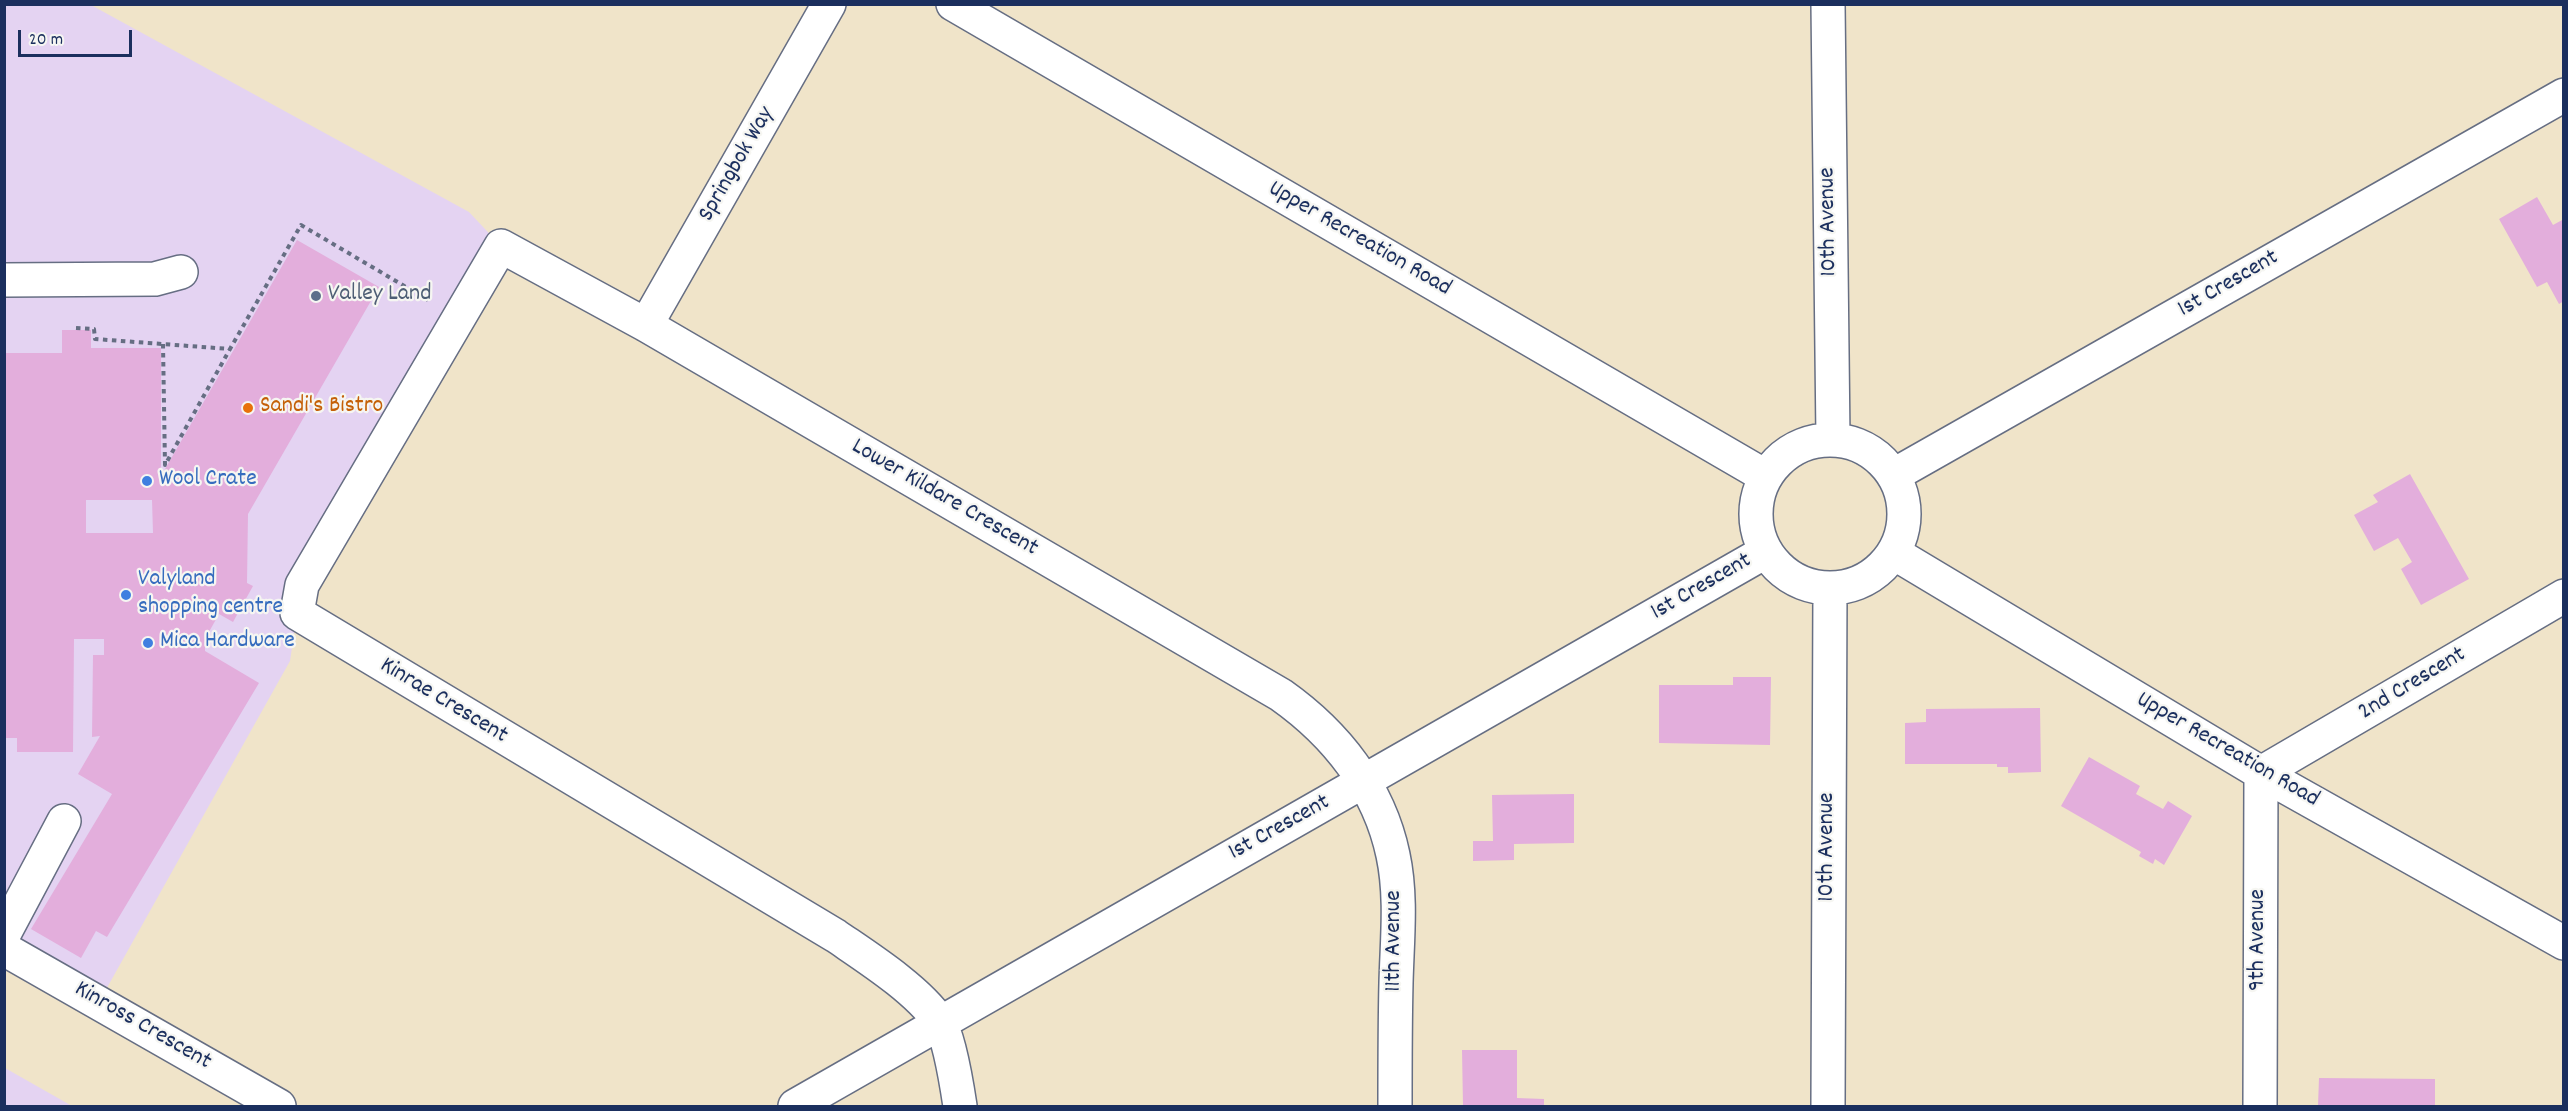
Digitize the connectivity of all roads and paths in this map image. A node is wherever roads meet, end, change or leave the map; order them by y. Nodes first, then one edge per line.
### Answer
1 (829, 4) edge
2 (953, 4) edge
3 (1828, 8) edge
4 (2564, 95) edge
5 (501, 246) joint
6 (181, 272) dead end
7 (4, 280) edge
8 (457, 317) junction
9 (646, 325) junction
10 (76, 328) dead end
11 (163, 344) junction
12 (230, 349) junction
13 (1833, 439) junction
14 (1894, 475) junction
15 (1765, 476) junction
16 (1765, 552) junction
17 (1894, 554) junction
18 (1830, 588) junction
19 (2564, 596) edge
20 (2261, 773) junction
21 (1365, 782) junction
22 (64, 821) dead end
23 (4, 934) edge
24 (2564, 943) edge
25 (4, 949) edge
26 (939, 1022) junction
27 (279, 1107) edge
28 (795, 1107) edge
29 (960, 1107) edge
30 (1395, 1107) edge
31 (1828, 1107) edge
32 (2259, 1107) edge

1 - 9 street, Springbok Way
2 - 15 street, Upper Recreation Road
3 - 13 street, 10th Avenue
4 - 14 street, 1st Crescent
5 - 8 street, Kinrae Crescent
5 - 9 street, Lower Kildare Crescent
6 - 7 street
8 - 12 path
8 - 26 street, Kinrae Crescent
9 - 21 street, Lower Kildare Crescent
10 - 11 path
11 - 12 path
11 - 12 path
13 - 14 street
13 - 15 street
14 - 17 street
15 - 16 street
16 - 18 street
16 - 21 street, 1st Crescent
17 - 18 street
17 - 20 street, Upper Recreation Road
18 - 31 street, 10th Avenue
19 - 20 street, 2nd Crescent
20 - 24 street, Upper Recreation Road
20 - 32 street, 9th Avenue
21 - 26 street, 1st Crescent
21 - 30 street, 11th Avenue
22 - 23 street
25 - 27 street, Kinross Crescent
26 - 28 street, 1st Crescent
26 - 29 street

